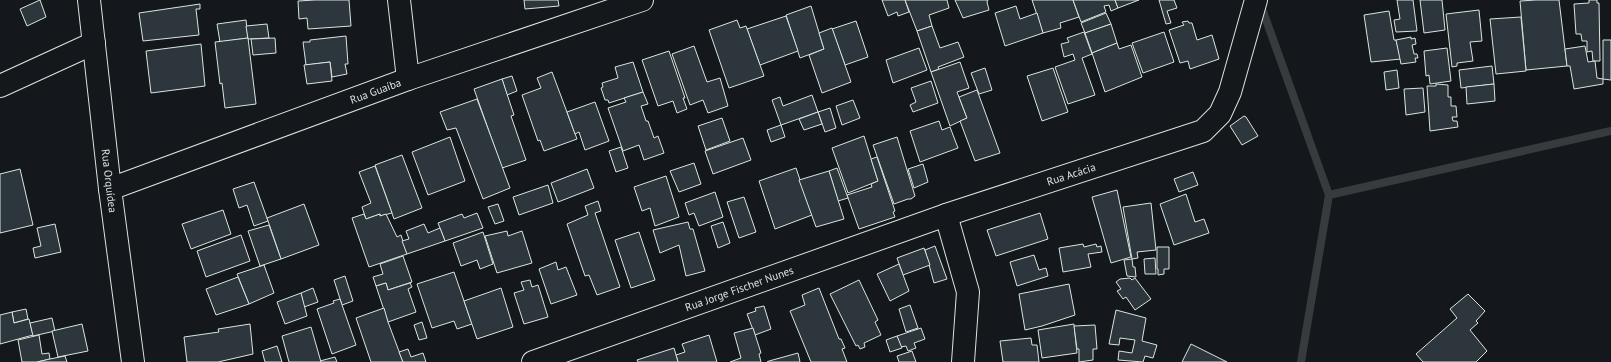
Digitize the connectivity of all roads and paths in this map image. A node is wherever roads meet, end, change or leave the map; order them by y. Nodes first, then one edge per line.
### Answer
1 (89, 0) edge
2 (399, 0) edge
3 (642, 0) edge
4 (1256, 0) edge
5 (94, 43) junction
6 (408, 79) junction
7 (0, 86) edge
8 (110, 189) junction
9 (946, 215) junction
10 (133, 362) edge
11 (533, 362) edge
12 (963, 362) edge

1 - 5 street, Rua Orquídea
2 - 6 street
3 - 6 street, Rua Guaíba
4 - 9 street, Rua Acácia
5 - 7 street
5 - 8 street, Rua Orquídea
6 - 8 street, Rua Guaíba
8 - 10 street, Rua Orquídea
9 - 11 street, Rua Jorge Fischer Nunes
9 - 12 street

